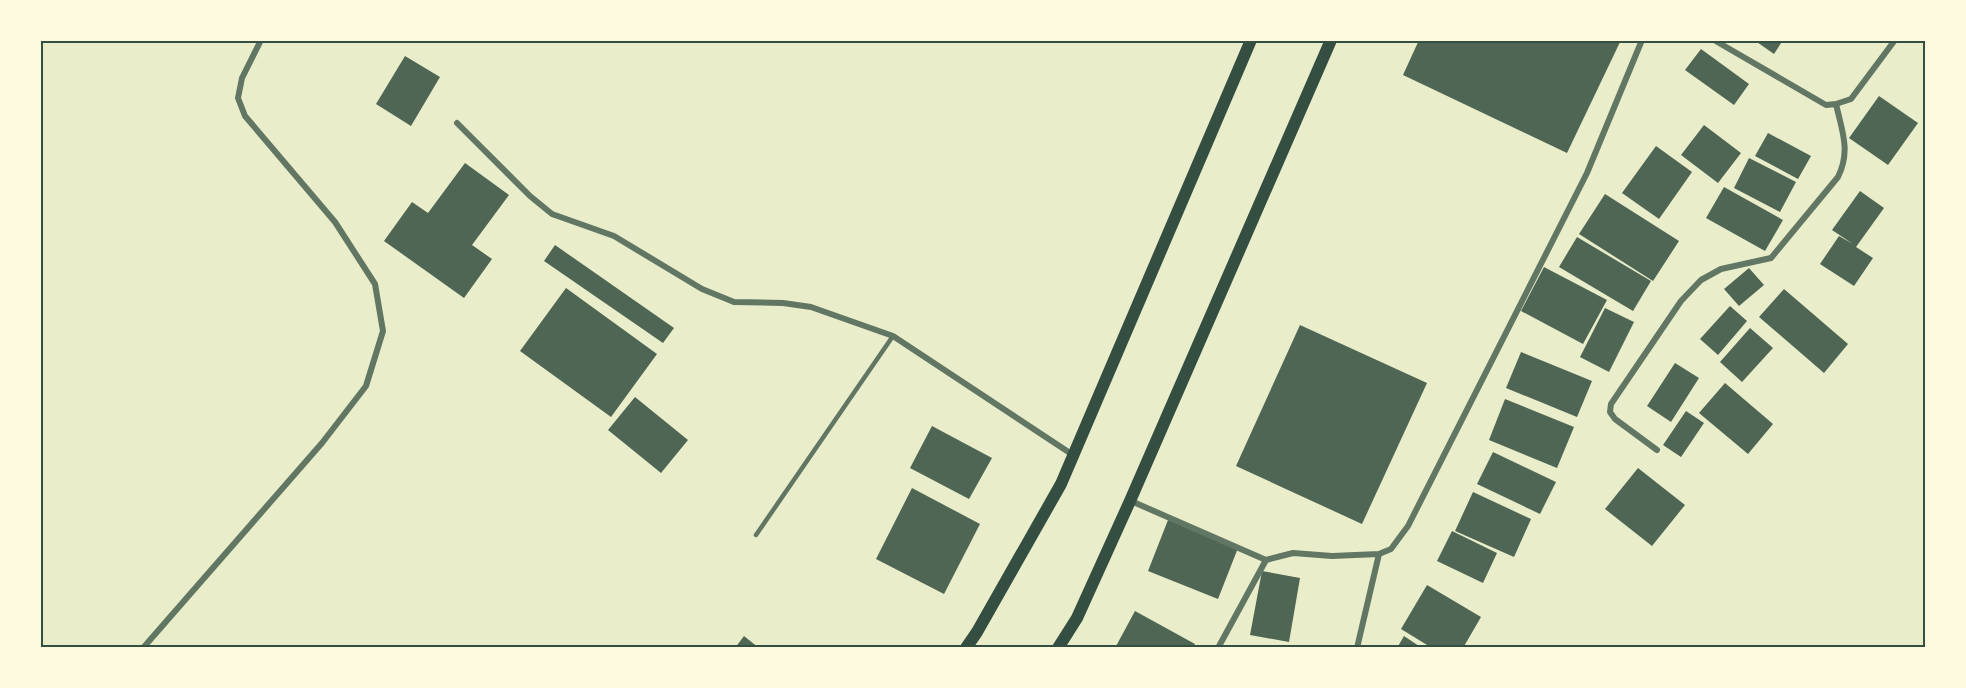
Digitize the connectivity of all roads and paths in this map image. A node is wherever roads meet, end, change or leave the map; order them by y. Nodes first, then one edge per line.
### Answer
1 (261, 40) edge
2 (1251, 40) edge
3 (1331, 40) edge
4 (1642, 40) edge
5 (1714, 40) edge
6 (1895, 40) edge
7 (1836, 104) junction
8 (457, 123) dead end
9 (893, 336) junction
10 (1657, 450) dead end
11 (1074, 455) junction
12 (1130, 501) junction
13 (756, 535) dead end
14 (1379, 554) junction
15 (1266, 560) junction
16 (142, 648) edge
17 (966, 648) edge
18 (1058, 648) edge
19 (1218, 648) edge
20 (1357, 648) edge

1 - 16 street
2 - 11 main road
3 - 12 main road
4 - 14 street
5 - 7 street
6 - 7 street
7 - 10 street
8 - 9 street
9 - 11 street
9 - 13 lane
11 - 17 main road
12 - 15 street
12 - 18 main road
14 - 15 street
14 - 20 street
15 - 19 street

